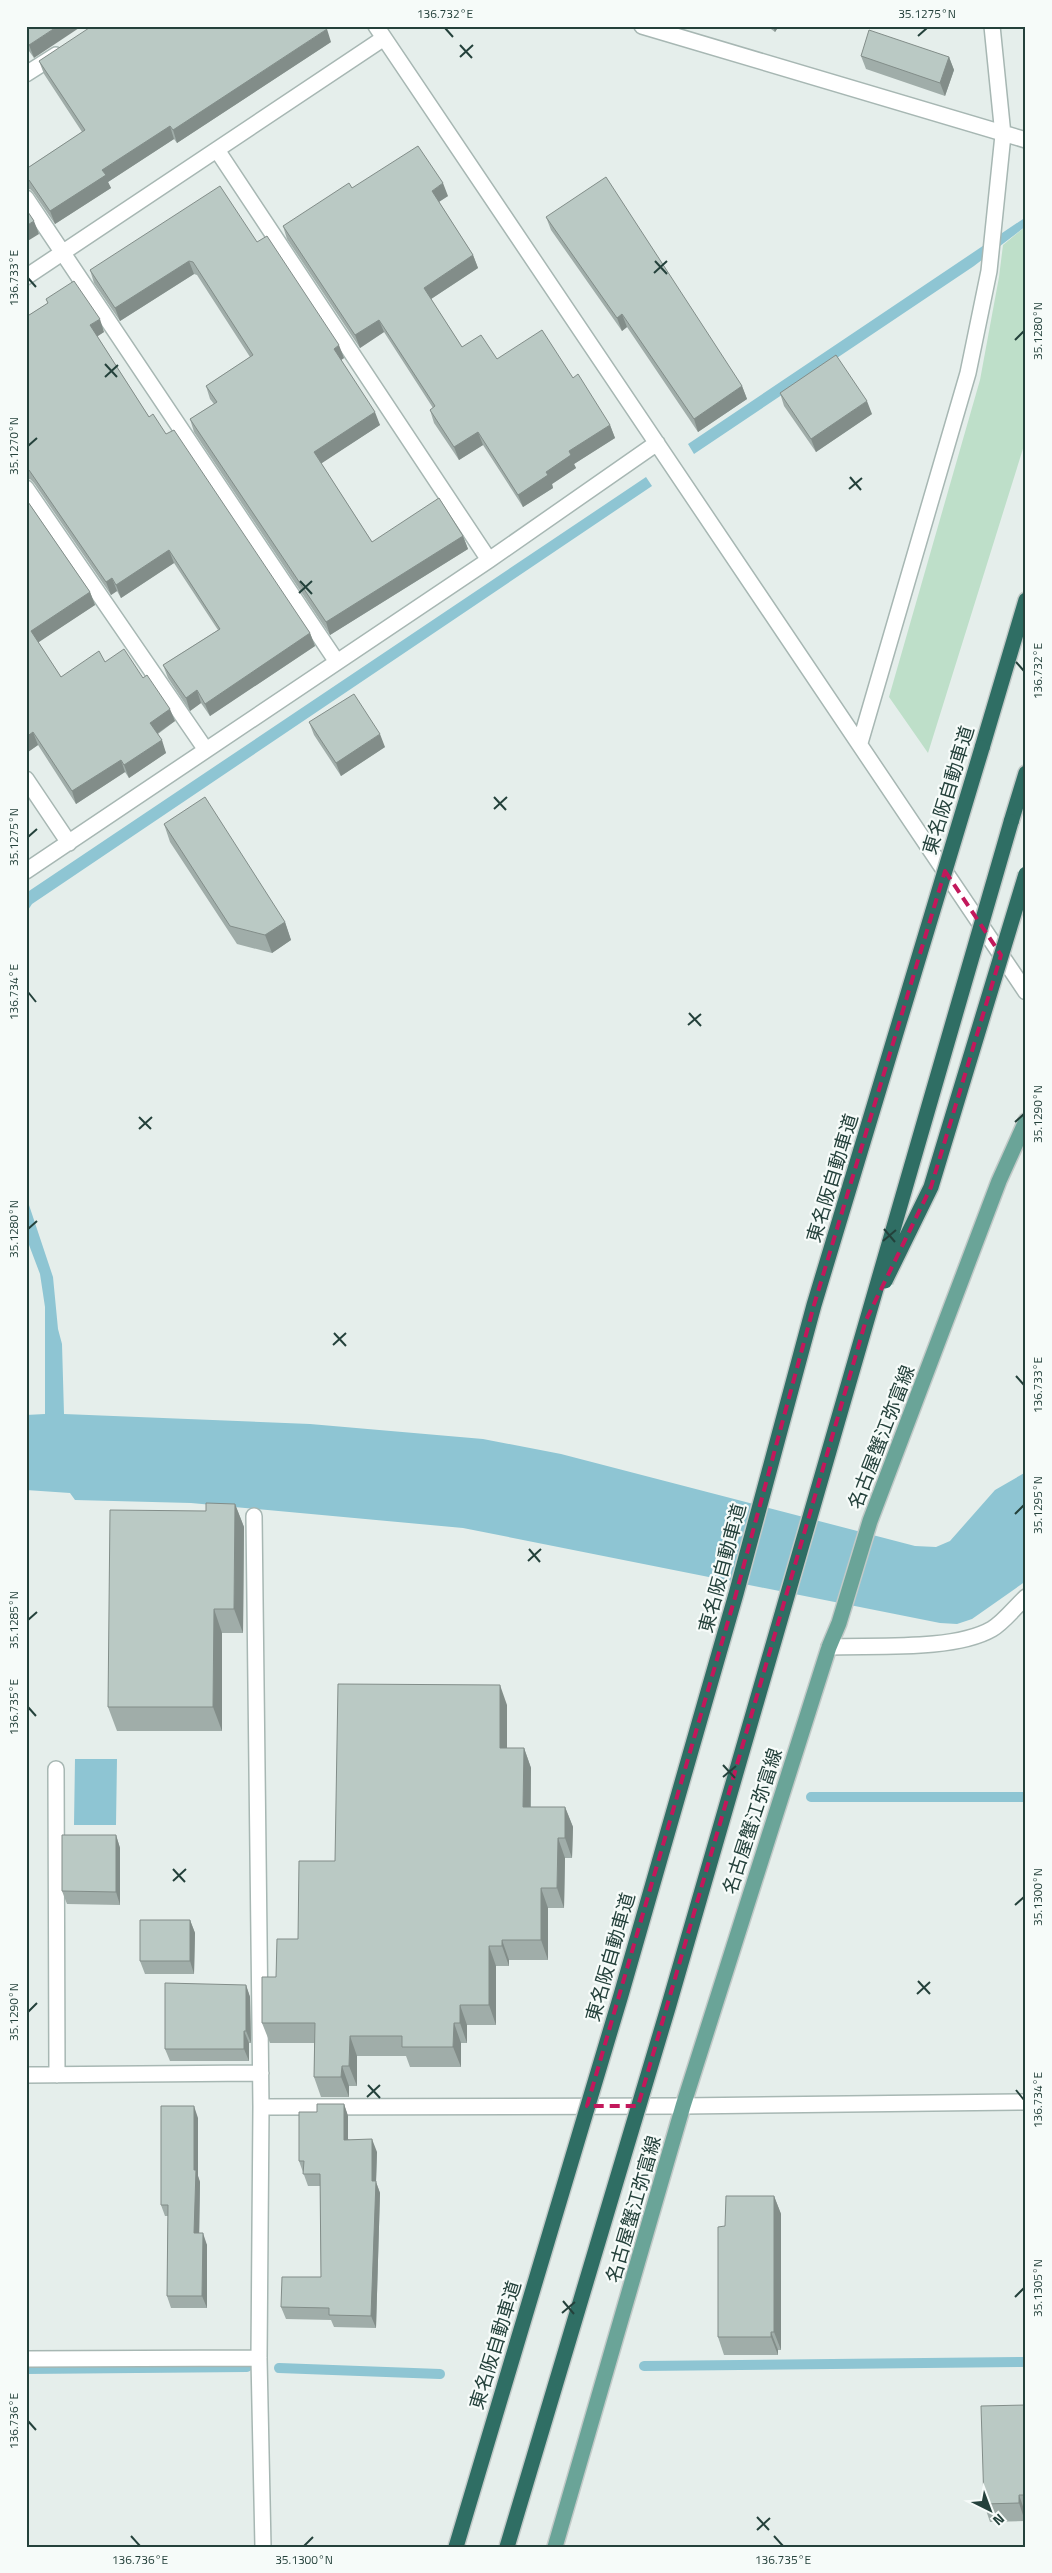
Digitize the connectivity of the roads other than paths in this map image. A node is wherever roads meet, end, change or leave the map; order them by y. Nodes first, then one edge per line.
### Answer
1 (642, 26) edge
2 (992, 26) edge
3 (380, 32) edge
4 (67, 48) edge
5 (26, 74) edge
6 (1003, 135) junction
7 (1026, 140) edge
8 (217, 150) junction
9 (26, 198) edge
10 (63, 253) junction
11 (26, 278) edge
12 (657, 443) junction
13 (26, 488) edge
14 (489, 560) junction
15 (1026, 600) edge
16 (337, 662) junction
17 (860, 743) junction
18 (206, 750) junction
19 (1026, 773) edge
20 (26, 779) edge
21 (69, 842) junction
22 (26, 871) edge
23 (1026, 874) edge
24 (1026, 992) edge
25 (1026, 1121) edge
26 (866, 1320) junction
27 (254, 1516) dead end
28 (1026, 1597) edge
29 (829, 1646) junction
30 (56, 1769) dead end
31 (261, 2073) junction
32 (26, 2075) edge
33 (57, 2075) junction
34 (1026, 2102) edge
35 (683, 2106) junction
36 (261, 2107) junction
37 (26, 2358) edge
38 (259, 2358) junction
39 (263, 2547) edge
40 (456, 2547) edge
41 (507, 2547) edge
42 (555, 2547) edge

1 - 6 street
2 - 6 street
3 - 8 street
3 - 12 street
4 - 5 street
6 - 7 street
6 - 17 street
8 - 10 street
8 - 14 street
9 - 10 street
10 - 11 street
10 - 16 street
12 - 14 street
12 - 17 street
13 - 18 street
14 - 16 street
15 - 40 highway, 東名阪自動車道, bridge
16 - 18 street
17 - 24 street
18 - 21 street
19 - 26 highway, bridge
20 - 21 street
21 - 22 street
23 - 26 highway, bridge
25 - 29 main road, 名古屋蟹江弥富線
26 - 41 highway, bridge
27 - 31 street
28 - 29 street
29 - 35 main road, 名古屋蟹江弥富線
30 - 33 street
31 - 33 street
31 - 36 street
32 - 33 street
34 - 35 street
35 - 36 street
35 - 42 main road, 名古屋蟹江弥富線
36 - 38 street
37 - 38 street
38 - 39 street

